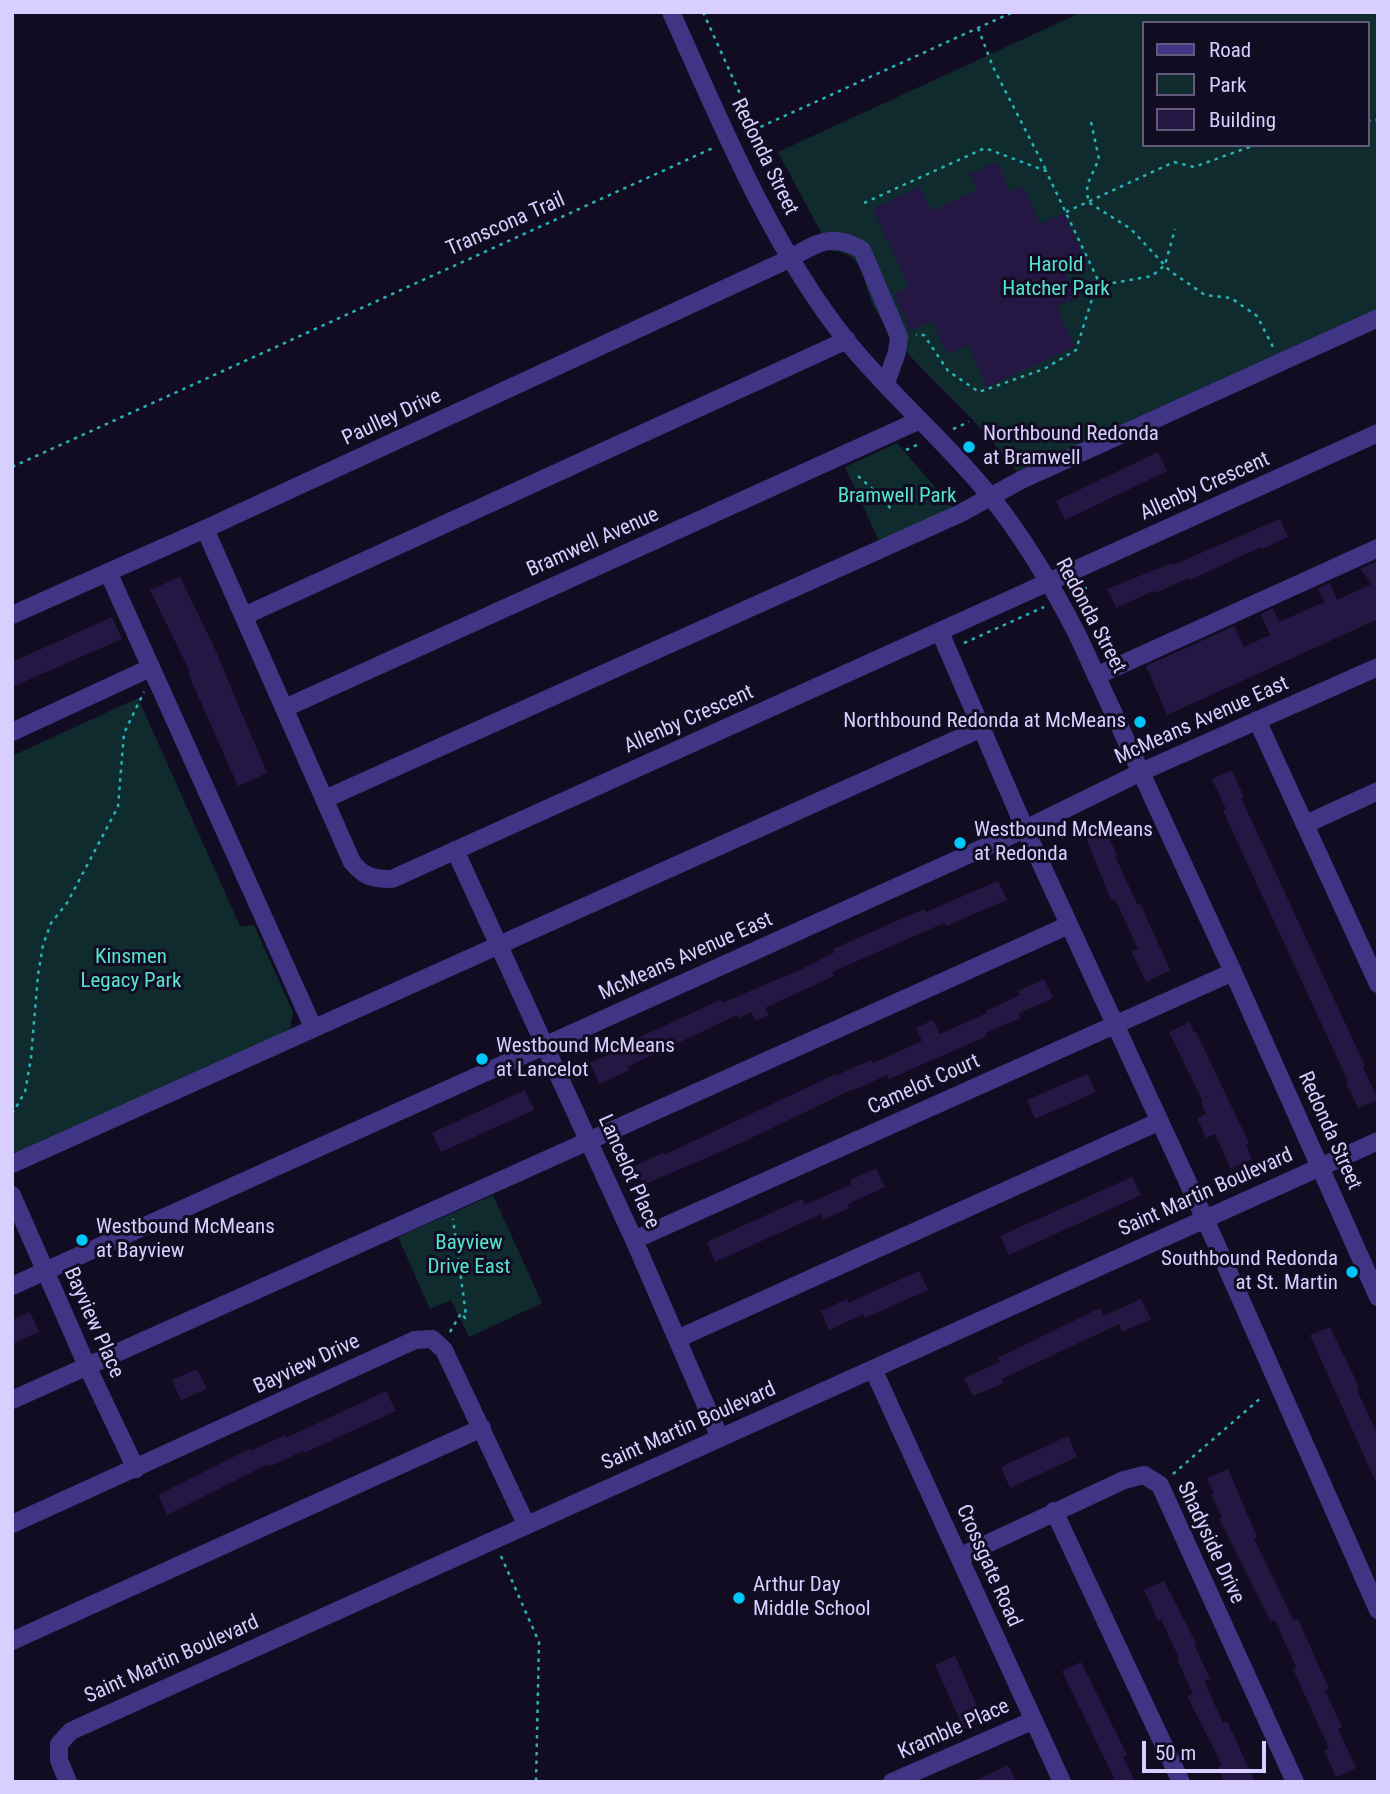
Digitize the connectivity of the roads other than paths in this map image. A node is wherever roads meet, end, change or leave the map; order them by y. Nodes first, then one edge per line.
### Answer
1 (671, 12) edge
2 (789, 259) junction
3 (1378, 318) edge
4 (847, 341) junction
5 (886, 383) junction
6 (920, 420) junction
7 (1378, 433) edge
8 (990, 496) junction
9 (205, 529) junction
10 (1378, 548) edge
11 (108, 572) junction
12 (1050, 582) junction
13 (12, 615) edge
14 (244, 616) junction
15 (940, 632) junction
16 (1378, 667) edge
17 (151, 671) junction
18 (1096, 676) junction
19 (285, 708) junction
20 (1258, 720) junction
21 (982, 728) junction
22 (12, 732) edge
23 (1141, 772) junction
24 (1378, 791) edge
25 (325, 799) junction
26 (1306, 824) junction
27 (1025, 829) junction
28 (456, 850) junction
29 (1069, 926) junction
30 (499, 945) junction
31 (1233, 972) junction
32 (1378, 984) edge
33 (1114, 1024) junction
34 (313, 1027) junction
35 (545, 1046) junction
36 (1158, 1122) junction
37 (589, 1140) junction
38 (1378, 1141) edge
39 (12, 1164) edge
40 (1319, 1167) junction
41 (12, 1195) edge
42 (1204, 1219) junction
43 (634, 1240) junction
44 (45, 1271) junction
45 (12, 1286) edge
46 (1378, 1297) edge
47 (677, 1339) junction
48 (87, 1366) junction
49 (873, 1369) junction
50 (12, 1400) edge
51 (482, 1428) junction
52 (720, 1438) junction
53 (136, 1469) junction
54 (1054, 1511) junction
55 (12, 1524) edge
56 (526, 1524) junction
57 (959, 1557) junction
58 (1378, 1610) edge
59 (12, 1641) edge
60 (1034, 1720) junction
61 (68, 1782) edge
62 (892, 1782) edge
63 (1062, 1782) edge
64 (1181, 1782) edge
65 (1295, 1782) edge

1 - 2 street, Redonda Street
2 - 4 street, Redonda Street
2 - 5 street, Paulley Drive
2 - 9 street, Paulley Drive
3 - 8 street
4 - 5 street, Redonda Street
4 - 14 street
5 - 6 street, Redonda Street
6 - 8 street, Redonda Street
6 - 19 street, Bramwell Avenue
7 - 12 street, Allenby Crescent
8 - 12 street, Redonda Street
8 - 25 street
9 - 11 street, Paulley Drive
9 - 14 street, Allenby Crescent
10 - 18 street
11 - 13 street, Paulley Drive
11 - 17 street
12 - 15 street, Allenby Crescent
12 - 18 street, Redonda Street
14 - 19 street, Allenby Crescent
15 - 21 street
15 - 28 street, Allenby Crescent
16 - 20 street, McMeans Avenue East
17 - 22 street
17 - 34 street
18 - 23 street, Redonda Street
19 - 25 street, Allenby Crescent
20 - 23 street, McMeans Avenue East
20 - 26 street
21 - 27 street
21 - 30 street
23 - 27 street, McMeans Avenue East
23 - 31 street, Redonda Street
24 - 26 street
25 - 28 street, Allenby Crescent
26 - 32 street
27 - 29 street
27 - 35 street, McMeans Avenue East
28 - 30 street, Lancelot Place
29 - 33 street
29 - 37 street
30 - 34 street
30 - 35 street, Lancelot Place
31 - 33 street, Camelot Court
31 - 40 street, Redonda Street
33 - 36 street
33 - 43 street, Camelot Court
34 - 39 street
35 - 37 street, Lancelot Place
35 - 44 street, McMeans Avenue East
36 - 42 street
36 - 47 street
37 - 43 street, Lancelot Place
37 - 48 street
38 - 40 street, Saint Martin Boulevard
40 - 42 street, Saint Martin Boulevard
40 - 46 street, Redonda Street
41 - 44 street, Bayview Place
42 - 49 street, Saint Martin Boulevard
42 - 58 street
43 - 47 street, Lancelot Place
44 - 45 street, McMeans Avenue East
44 - 48 street, Bayview Place
47 - 52 street, Lancelot Place
48 - 50 street
48 - 53 street, Bayview Place
49 - 52 street, Saint Martin Boulevard
49 - 57 street, Crossgate Road
51 - 53 street, Bayview Drive
51 - 56 street
51 - 59 street
52 - 56 street, Saint Martin Boulevard
53 - 55 street, Bayview Drive
54 - 57 street, Shadyside Drive
54 - 64 street
54 - 65 street, Shadyside Drive
56 - 61 street, Saint Martin Boulevard
57 - 60 street, Crossgate Road
60 - 62 street, Kramble Place
60 - 63 street, Crossgate Road

